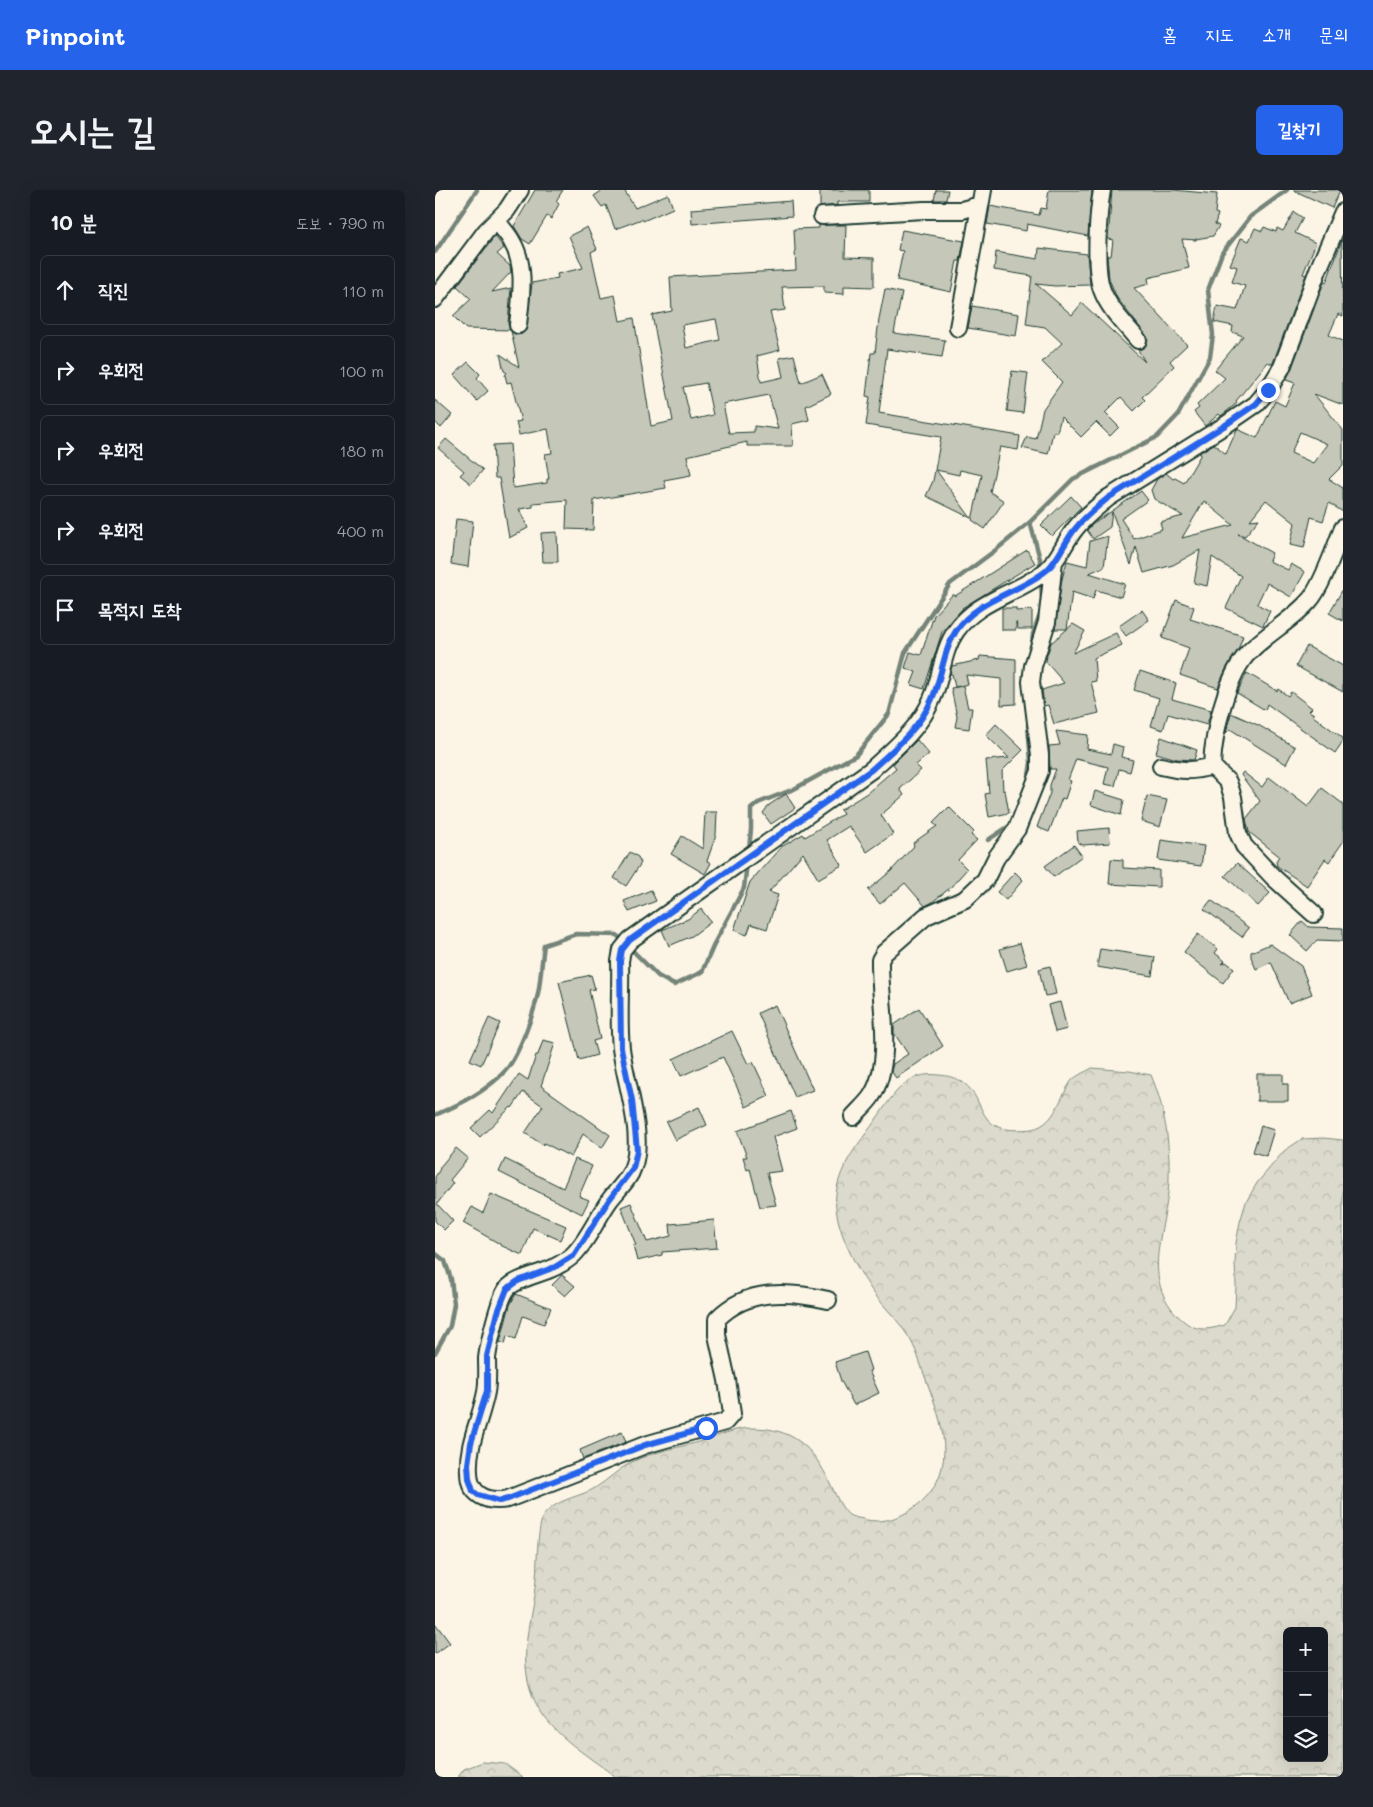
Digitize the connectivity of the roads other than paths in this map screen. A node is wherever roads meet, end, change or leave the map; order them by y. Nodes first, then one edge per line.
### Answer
1 (520, 190) edge
2 (1102, 190) edge
3 (982, 197) edge
4 (1343, 212) edge
5 (822, 216) dead end
6 (497, 221) junction
7 (435, 300) edge
8 (518, 325) dead end
9 (958, 328) dead end
10 (1138, 340) dead end
11 (1343, 528) edge
12 (1046, 569) junction
13 (1161, 766) dead end
14 (1212, 766) junction
15 (1314, 914) dead end
16 (853, 1117) dead end
17 (828, 1300) dead end

1 - 6 street
2 - 10 street
3 - 5 street
3 - 9 street
4 - 12 street
6 - 7 street
6 - 8 street
11 - 14 street
12 - 16 street
12 - 17 street
13 - 14 street
14 - 15 street

